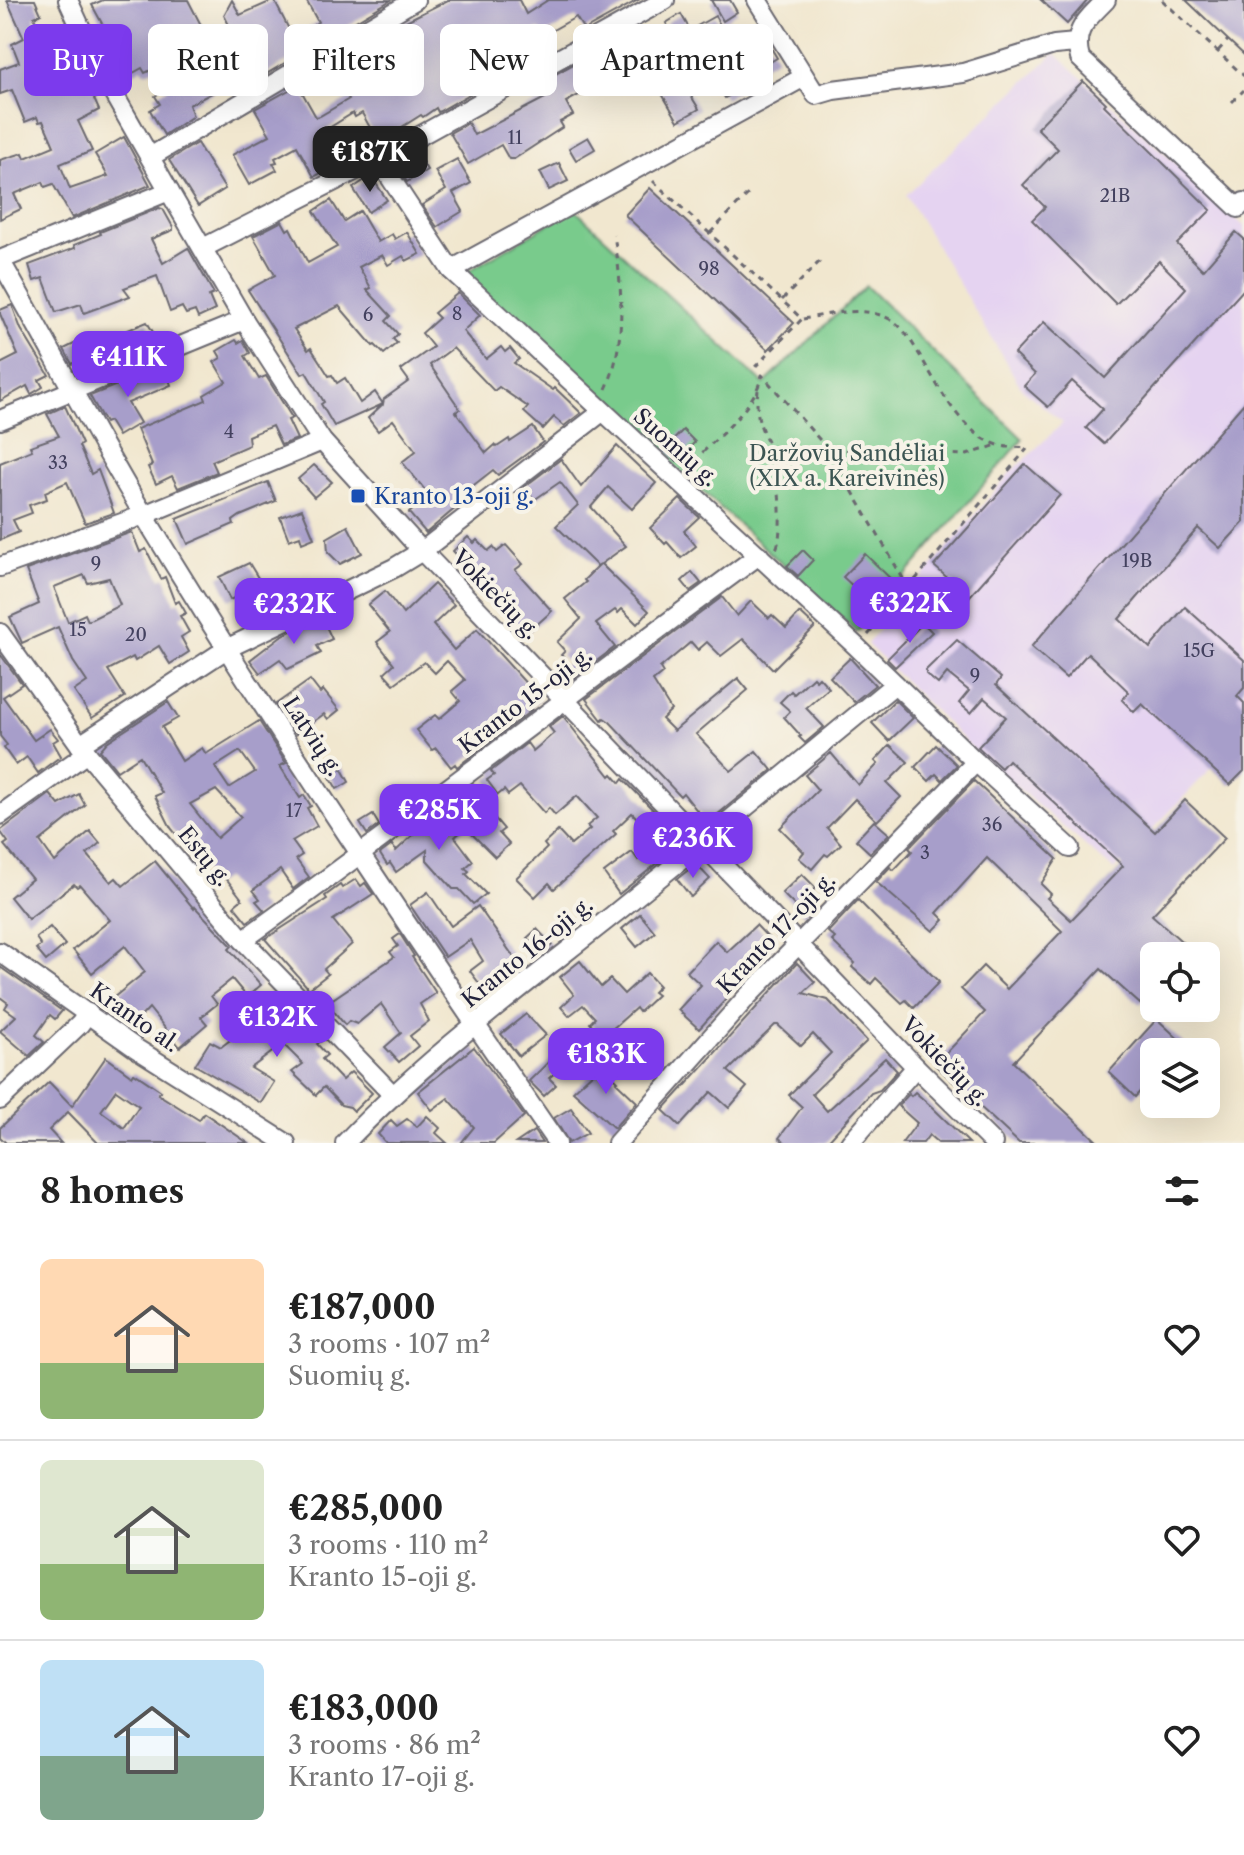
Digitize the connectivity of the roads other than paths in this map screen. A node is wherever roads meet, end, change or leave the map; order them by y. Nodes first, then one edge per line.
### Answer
1 (68, 0) edge
2 (415, 0) edge
3 (665, 0) edge
4 (757, 0) edge
5 (1106, 0) edge
6 (1076, 43) junction
7 (804, 77) junction
8 (150, 157) junction
9 (378, 159) junction
10 (169, 191) junction
11 (1244, 202) edge
12 (203, 248) junction
13 (0, 260) edge
14 (451, 270) junction
15 (244, 320) junction
16 (73, 389) junction
17 (600, 410) junction
18 (0, 420) edge
19 (322, 441) junction
20 (144, 515) junction
21 (422, 551) junction
22 (763, 560) junction
23 (0, 567) edge
24 (0, 633) edge
25 (228, 648) junction
26 (895, 684) junction
27 (565, 699) junction
28 (84, 749) junction
29 (976, 762) junction
30 (0, 815) edge
31 (703, 843) junction
32 (1070, 848) dead end
33 (361, 856) junction
34 (243, 940) junction
35 (798, 943) junction
36 (0, 952) edge
37 (88, 1013) junction
38 (475, 1024) junction
39 (916, 1067) junction
40 (392, 1094) junction
41 (0, 1100) edge
42 (261, 1137) edge
43 (982, 1139) edge
44 (286, 1143) edge
45 (345, 1143) edge
46 (557, 1143) edge
47 (617, 1143) edge
48 (850, 1143) edge

1 - 8 street, Vokiečių g.
2 - 8 street
3 - 9 street
4 - 7 street
5 - 6 street
6 - 7 street
6 - 11 street
7 - 14 street
8 - 10 street, Vokiečių g.
9 - 12 street
9 - 14 street, Suomių g.
10 - 12 street, Vokiečių g.
10 - 13 street
12 - 15 street, Vokiečių g.
13 - 16 street, Latvių g.
14 - 17 street, Suomių g.
15 - 16 street
15 - 19 street, Vokiečių g.
16 - 18 street
16 - 20 street, Latvių g.
17 - 21 street
17 - 22 street, Suomių g.
19 - 20 street
19 - 21 street, Vokiečių g.
20 - 23 street
20 - 25 street, Latvių g.
21 - 25 street
21 - 27 street, Vokiečių g.
22 - 26 street, Suomių g.
22 - 27 street, Kranto 15-oji g.
24 - 28 street, Estų g.
25 - 28 street
25 - 33 street, Latvių g.
26 - 29 street, Suomių g.
26 - 31 street, Kranto 16-oji g.
27 - 31 street, Vokiečių g.
27 - 33 street, Kranto 15-oji g.
28 - 30 street
28 - 34 street, Estų g.
29 - 32 street, Suomių g.
29 - 35 street, Kranto 17-oji g.
31 - 35 street, Vokiečių g.
31 - 38 street, Kranto 16-oji g.
33 - 34 street, Kranto 15-oji g.
33 - 38 street, Latvių g.
34 - 40 street, Estų g.
35 - 39 street, Vokiečių g.
35 - 47 street, Kranto 17-oji g.
36 - 37 street, Kranto al.
37 - 41 street
37 - 42 street, Kranto al.
38 - 40 street, Kranto 16-oji g.
38 - 46 street, Latvių g.
39 - 43 street, Vokiečių g.
39 - 48 street
40 - 45 street, Kranto 16-oji g.
42 - 44 street, Kranto al.

